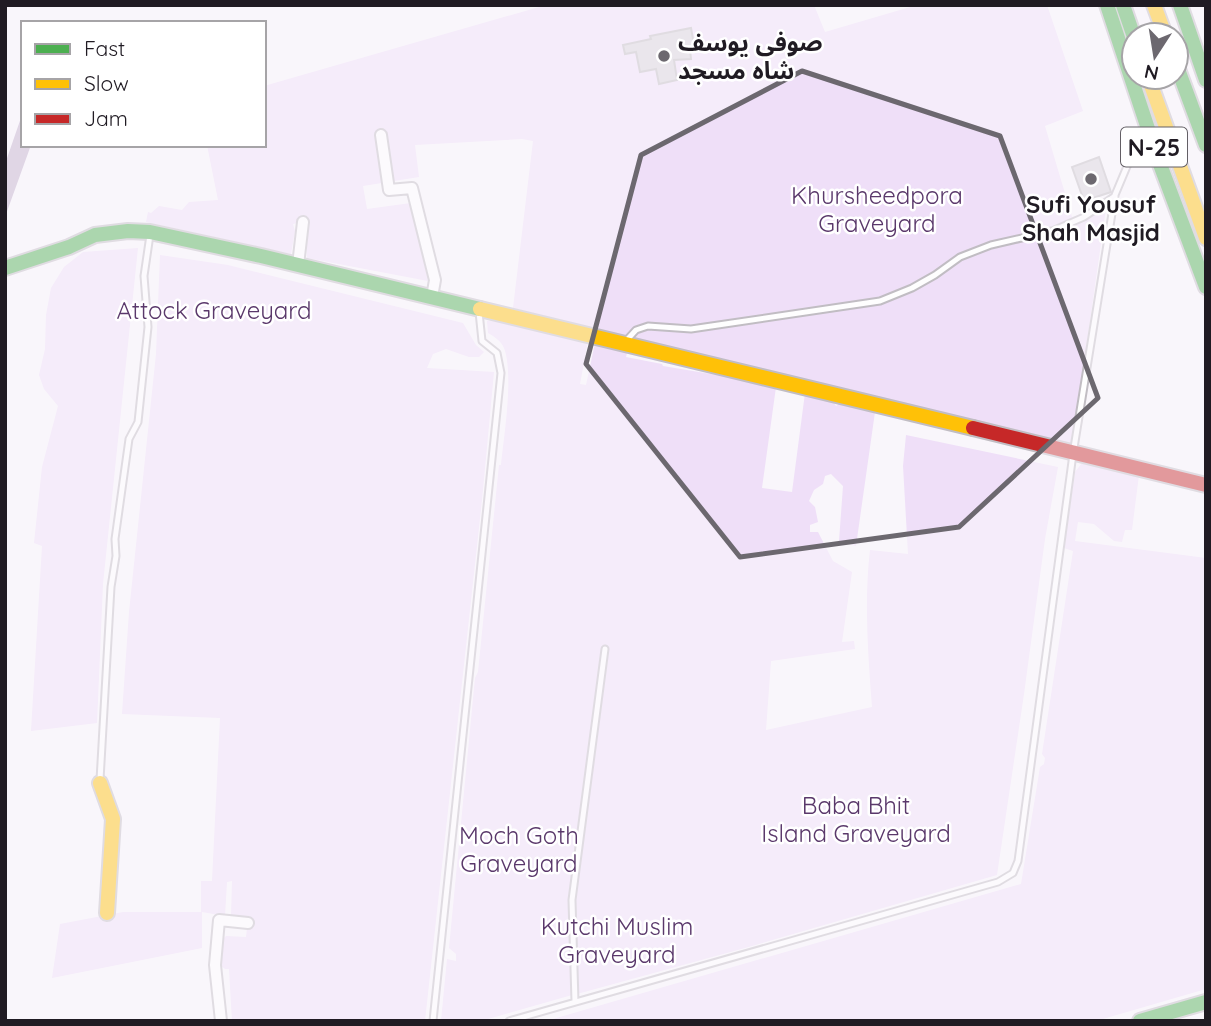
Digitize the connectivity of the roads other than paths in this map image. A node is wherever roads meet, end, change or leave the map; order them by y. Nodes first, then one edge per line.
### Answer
1 (1107, 5) edge
2 (1180, 5) edge
3 (1206, 80) edge
4 (1153, 91) edge
5 (1186, 91) edge
6 (380, 135) dead end
7 (1206, 145) edge
8 (1155, 148) junction
9 (1115, 195) junction
10 (303, 222) dead end
11 (150, 232) junction
12 (1206, 238) edge
13 (298, 265) junction
14 (7, 267) edge
15 (1206, 287) edge
16 (432, 297) junction
17 (478, 309) junction
18 (623, 344) junction
19 (1073, 454) junction
20 (1206, 485) edge
21 (605, 649) dead end
22 (100, 783) joint
23 (107, 913) dead end
24 (247, 923) dead end
25 (575, 1002) junction
26 (1206, 1002) edge
27 (221, 1021) edge
28 (433, 1021) edge
29 (509, 1021) edge
30 (1140, 1021) edge

1 - 8 main road, N-25
2 - 3 main road
4 - 12 main road
5 - 7 main road
6 - 16 street
8 - 9 lane
8 - 15 main road, N-25
9 - 18 lane
9 - 19 lane
10 - 13 street
11 - 13 main road
11 - 14 main road
11 - 22 lane
13 - 16 main road
16 - 17 main road
17 - 18 main road
17 - 28 lane
18 - 19 main road
19 - 20 main road
19 - 25 lane
21 - 25 lane
22 - 23 main road
24 - 27 street
25 - 29 lane
26 - 30 main road

